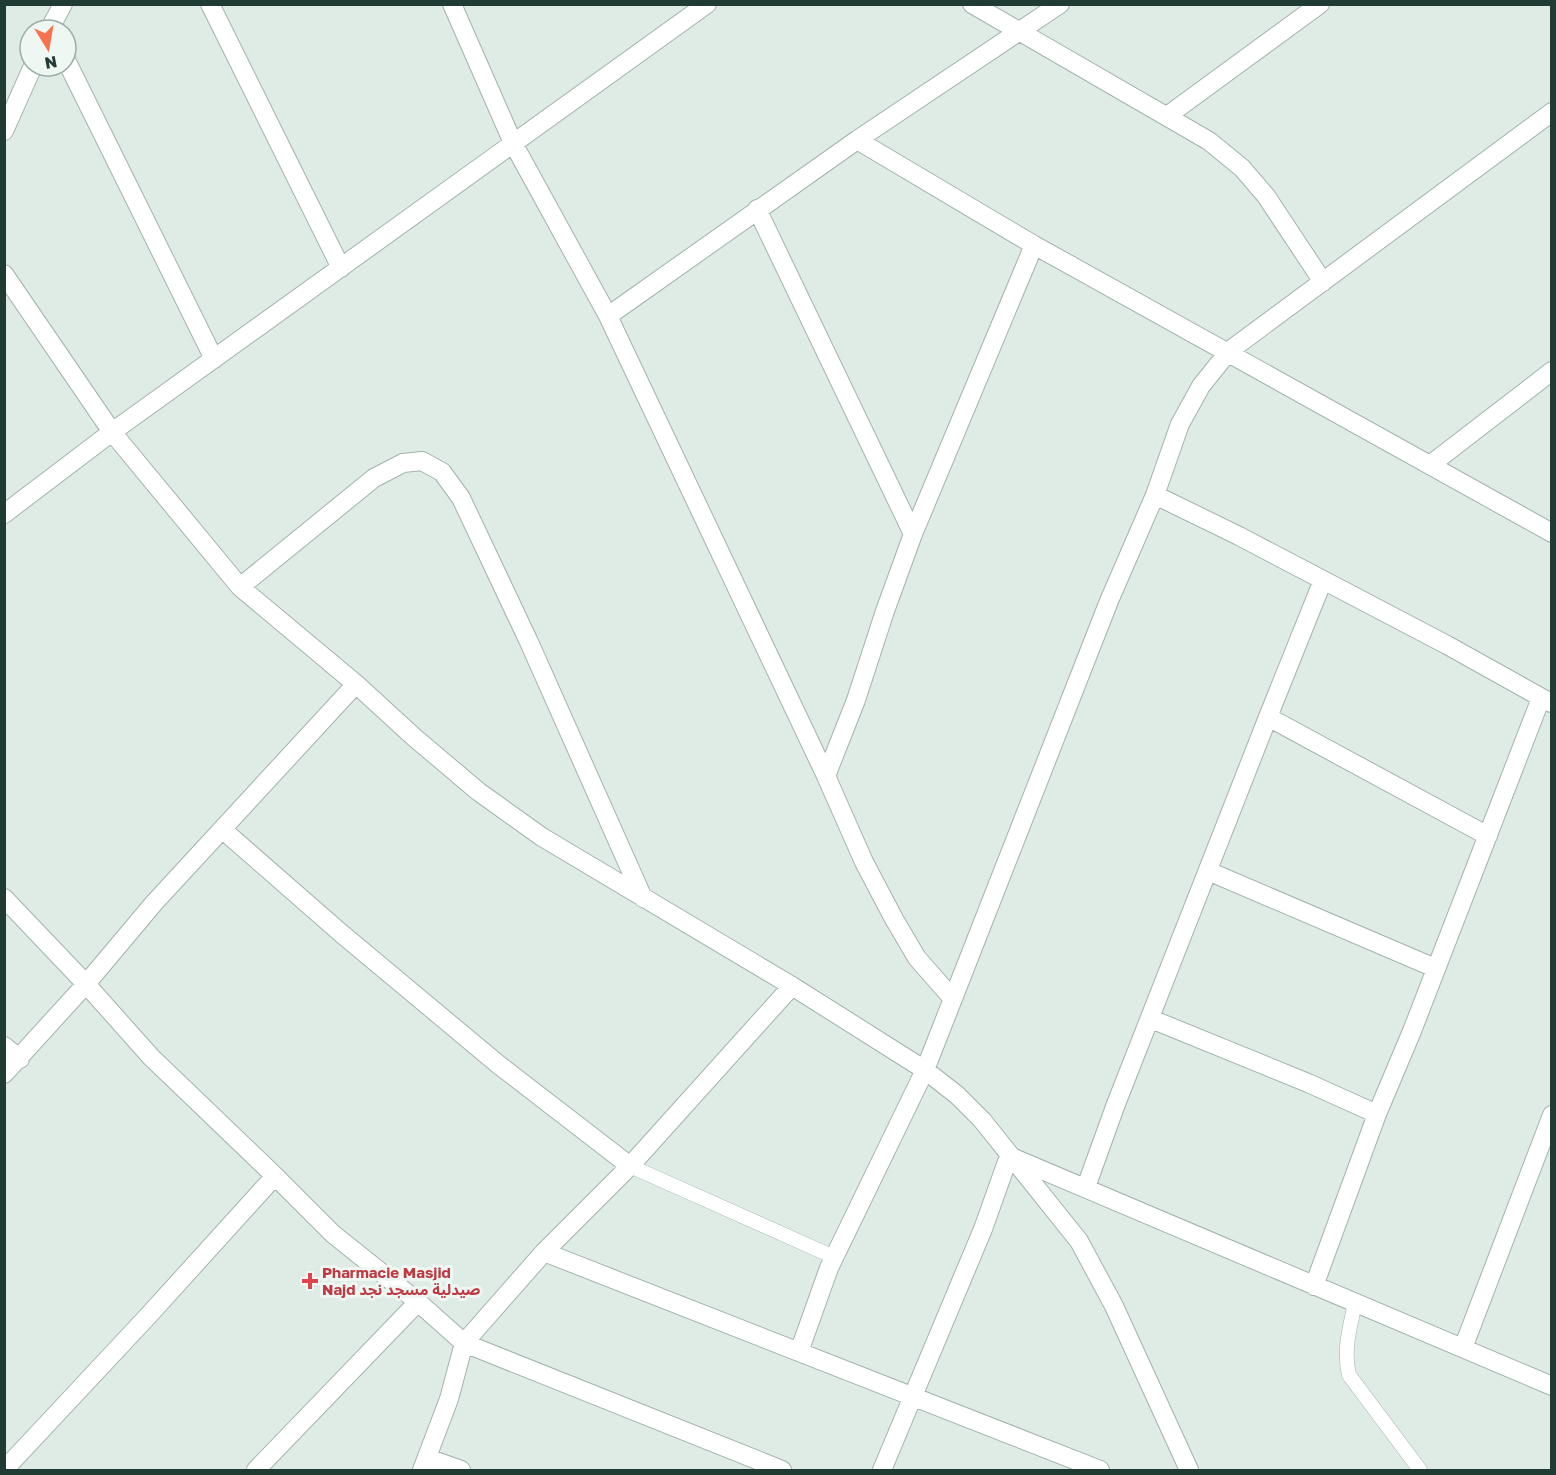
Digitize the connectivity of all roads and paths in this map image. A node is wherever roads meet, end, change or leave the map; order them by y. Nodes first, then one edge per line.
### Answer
1 (63, 4) edge
2 (210, 4) edge
3 (452, 4) edge
4 (707, 4) edge
5 (972, 4) edge
6 (1060, 4) edge
7 (1320, 4) edge
8 (56, 18) edge
9 (1019, 32) junction
10 (28, 78) edge
11 (75, 78) edge
12 (1551, 112) edge
13 (1167, 116) junction
14 (4, 131) edge
15 (857, 140) junction
16 (513, 143) junction
17 (757, 209) junction
18 (1034, 244) junction
19 (341, 268) junction
20 (4, 274) edge
21 (1323, 282) junction
22 (608, 316) junction
23 (1229, 351) junction
24 (214, 359) junction
25 (1551, 371) edge
26 (112, 432) junction
27 (1430, 465) junction
28 (1155, 495) junction
29 (4, 514) edge
30 (1551, 533) edge
31 (913, 534) junction
32 (1323, 580) junction
33 (240, 587) junction
34 (356, 684) junction
35 (1546, 700) edge
36 (1268, 717) junction
37 (826, 777) junction
38 (223, 830) junction
39 (1488, 836) junction
40 (1208, 871) junction
41 (4, 898) edge
42 (643, 898) junction
43 (1435, 968) junction
44 (87, 984) junction
45 (792, 986) junction
46 (953, 999) junction
47 (1151, 1019) junction
48 (4, 1046) edge
49 (20, 1059) junction
50 (925, 1070) junction
51 (4, 1074) edge
52 (1377, 1114) junction
53 (1551, 1115) edge
54 (1008, 1156) junction
55 (630, 1166) junction
56 (275, 1176) junction
57 (1086, 1187) junction
58 (544, 1252) junction
59 (834, 1257) junction
60 (1314, 1286) junction
61 (418, 1302) junction
62 (1355, 1303) junction
63 (464, 1343) junction
64 (1463, 1348) junction
65 (799, 1352) junction
66 (1551, 1386) edge
67 (914, 1397) junction
68 (424, 1464) edge
69 (4, 1470) edge
70 (256, 1470) edge
71 (461, 1470) edge
72 (782, 1470) edge
73 (882, 1470) edge
74 (1100, 1470) edge
75 (1189, 1470) edge
76 (1420, 1470) edge

1 - 8 street
2 - 19 street
3 - 16 street
4 - 16 street
5 - 9 street
6 - 9 street
7 - 13 street
9 - 13 street
9 - 15 street
10 - 14 street
11 - 24 street
12 - 21 street
13 - 21 street
15 - 17 street
15 - 18 street
16 - 19 street
16 - 22 street
17 - 22 street
17 - 31 street
18 - 23 street
18 - 31 street
19 - 24 street
20 - 26 street
21 - 23 street
22 - 37 street
23 - 27 street
23 - 28 street
24 - 26 street
25 - 27 street
26 - 29 street
26 - 33 street
27 - 30 street
28 - 32 street
28 - 46 street
31 - 37 street
32 - 35 street
32 - 36 street
33 - 34 street
33 - 42 street
34 - 38 street
34 - 42 street
35 - 39 street
36 - 39 street
36 - 40 street
37 - 46 street
38 - 44 street
38 - 55 street
39 - 43 street
40 - 43 street
40 - 47 street
41 - 44 street
42 - 45 street
43 - 52 street
44 - 49 street
44 - 56 street
45 - 50 street
45 - 55 street
46 - 50 street
47 - 52 street
47 - 57 street
48 - 49 street
49 - 51 street
50 - 54 street
50 - 59 street
52 - 60 street
53 - 64 street
54 - 57 street
54 - 67 street
54 - 75 street
55 - 58 street
55 - 59 lane
56 - 61 street
56 - 69 street
57 - 60 street
58 - 63 street
58 - 65 street
59 - 65 street
60 - 62 street
61 - 63 street
61 - 70 street
62 - 64 street
62 - 76 lane
63 - 68 street
63 - 72 street
64 - 66 street
65 - 67 street
67 - 73 street
67 - 74 street
68 - 71 street

